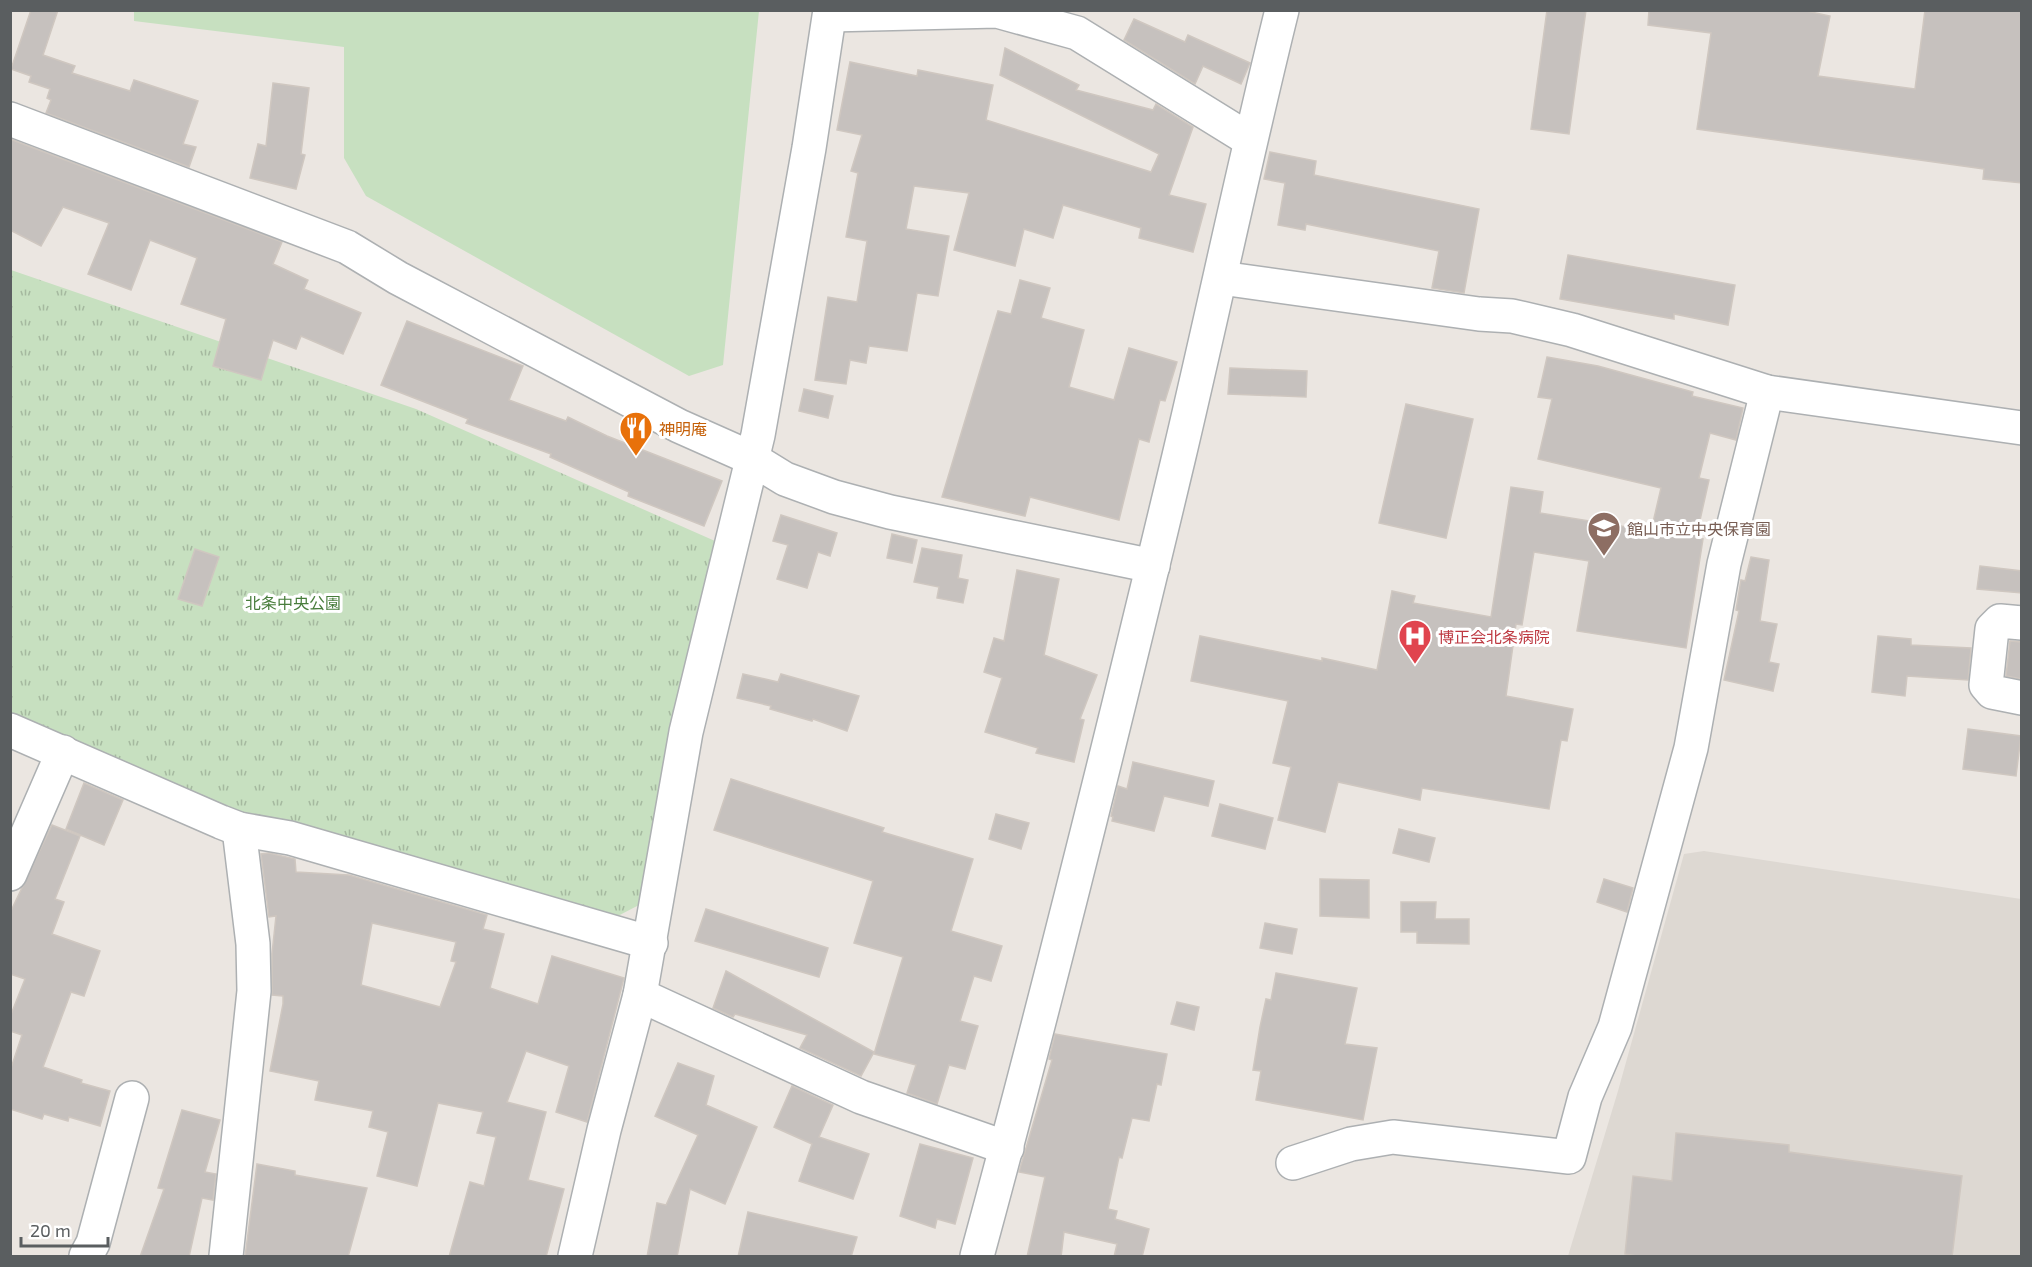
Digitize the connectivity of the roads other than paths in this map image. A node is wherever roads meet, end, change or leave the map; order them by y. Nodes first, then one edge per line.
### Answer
1 (1282, 10) edge
2 (830, 13) edge
3 (10, 119) edge
4 (1250, 140) junction
5 (1221, 278) junction
6 (1767, 392) junction
7 (2022, 428) edge
8 (751, 458) junction
9 (1153, 566) junction
10 (2022, 623) edge
11 (2022, 698) edge
12 (10, 730) edge
13 (63, 752) junction
14 (239, 829) junction
15 (10, 874) edge
16 (651, 943) junction
17 (640, 995) junction
18 (132, 1098) dead end
19 (1007, 1148) junction
20 (1293, 1163) dead end
21 (86, 1257) edge
22 (226, 1257) edge
23 (575, 1257) edge
24 (977, 1257) edge

1 - 4 street
2 - 4 street
2 - 8 street
3 - 8 street
4 - 5 street
5 - 6 street
5 - 9 street
6 - 7 street
6 - 20 street
8 - 9 street
8 - 16 street
9 - 19 street
10 - 11 street
12 - 13 street
13 - 14 street
13 - 15 street
14 - 16 street
14 - 22 street
16 - 17 street
17 - 19 street
17 - 23 street
18 - 21 street
19 - 24 street

